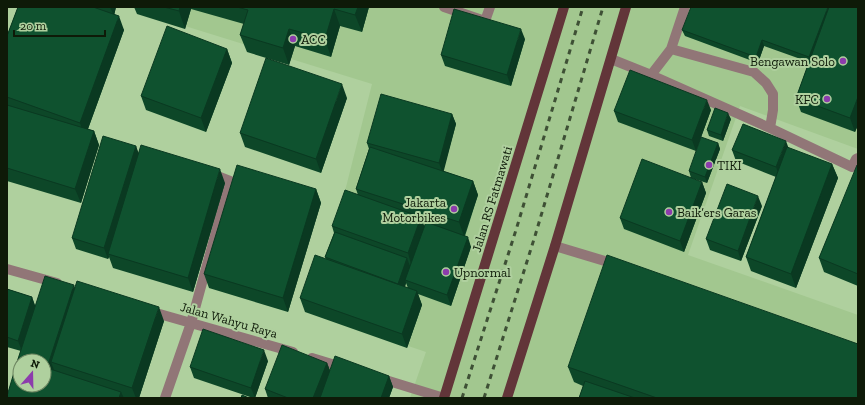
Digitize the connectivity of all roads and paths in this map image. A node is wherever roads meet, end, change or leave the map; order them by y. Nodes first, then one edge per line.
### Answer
1 (444, 7) edge
2 (490, 7) edge
3 (564, 7) edge
4 (626, 7) edge
5 (684, 7) edge
6 (671, 49) junction
7 (611, 59) junction
8 (651, 75) junction
9 (770, 128) junction
10 (858, 158) edge
11 (855, 168) edge
12 (200, 170) edge
13 (555, 246) junction
14 (7, 268) edge
15 (629, 269) edge
16 (68, 287) edge
17 (137, 307) edge
18 (191, 323) junction
19 (356, 371) edge
20 (371, 376) edge
21 (165, 398) edge
22 (444, 398) edge
23 (507, 398) edge

1 - 2 street
3 - 22 main road, Jalan RS Fatmawati
4 - 7 main road
5 - 6 street
6 - 8 street
6 - 9 street
7 - 8 street
7 - 13 main road
8 - 9 street
9 - 11 street
10 - 11 street
12 - 18 street
13 - 15 street
13 - 23 main road
14 - 16 street
17 - 18 street, Jalan Wahyu Raya
18 - 19 street, Jalan Wahyu Raya
18 - 21 street
20 - 22 street

